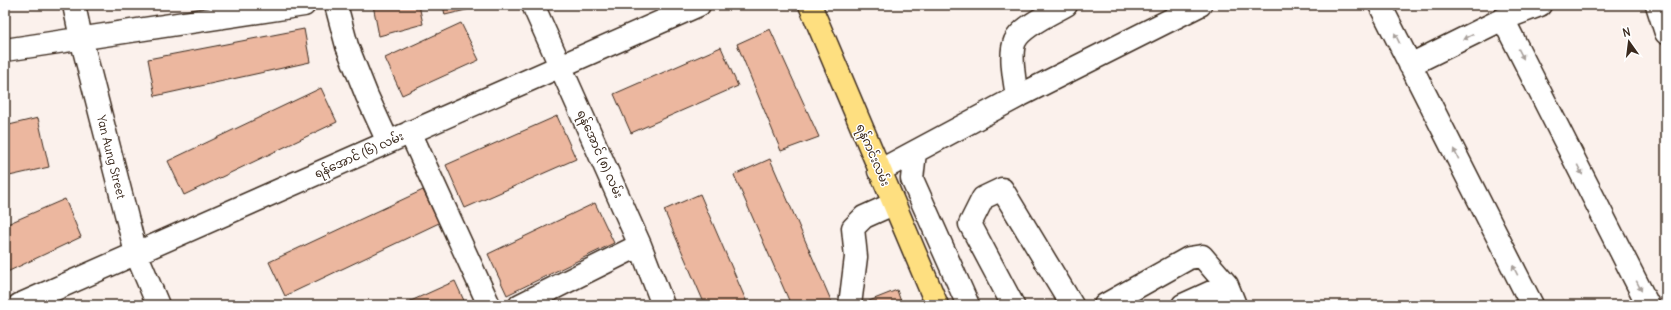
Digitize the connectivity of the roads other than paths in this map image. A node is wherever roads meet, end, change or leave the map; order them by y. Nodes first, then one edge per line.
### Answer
1 (74, 5) edge
2 (304, 5) edge
3 (336, 5) edge
4 (533, 5) edge
5 (699, 5) edge
6 (810, 5) edge
7 (1066, 5) edge
8 (1200, 5) edge
9 (1380, 5) edge
10 (1540, 5) edge
11 (1657, 5) edge
12 (1503, 19) junction
13 (1666, 33) edge
14 (81, 38) junction
15 (5, 50) edge
16 (1410, 65) junction
17 (560, 66) junction
18 (1017, 97) junction
19 (410, 132) junction
20 (388, 142) junction
21 (915, 152) junction
22 (879, 171) junction
23 (893, 204) junction
24 (640, 245) junction
25 (136, 253) junction
26 (1228, 285) junction
27 (19, 305) edge
28 (158, 305) edge
29 (489, 305) edge
30 (520, 305) edge
31 (663, 305) edge
32 (850, 305) edge
33 (937, 305) edge
34 (968, 305) edge
35 (1013, 305) edge
36 (1072, 305) edge
37 (1105, 305) edge
38 (1183, 305) edge
39 (1235, 305) edge
40 (1532, 305) edge
41 (1648, 305) edge

1 - 14 street, Yan Aung Street
2 - 14 street
3 - 20 street
4 - 17 street, ရန်အောင် (၈) လမ်း
5 - 17 street, ရန်အောင် (၆) လမ်း
6 - 22 main road, ရန်ကင်းလမ်း
7 - 18 street
8 - 18 street
16 -> 9 street
10 - 12 street
11 - 13 street
12 -> 16 street
12 -> 41 street
14 - 15 street
14 - 25 street, Yan Aung Street
40 -> 16 street
17 - 19 street, ရန်အောင် (၆) လမ်း
17 - 24 street, ရန်အောင် (၈) လမ်း
18 - 21 street
19 - 20 street, ရန်အောင် (၆) လမ်း
19 - 29 street
20 - 25 street, ရန်အောင် (၆) လမ်း
21 - 22 street
21 - 34 street
22 - 23 main road, ရန်ကင်းလမ်း
23 - 32 street
23 - 33 main road, ရန်ကင်းလမ်း
24 - 30 street
24 - 31 street, ရန်အောင် (၈) လမ်း
25 - 27 street, ရန်အောင် (၆) လမ်း
25 - 28 street, Yan Aung Street
26 - 37 street
26 - 38 street
26 - 39 street
35 - 36 street

